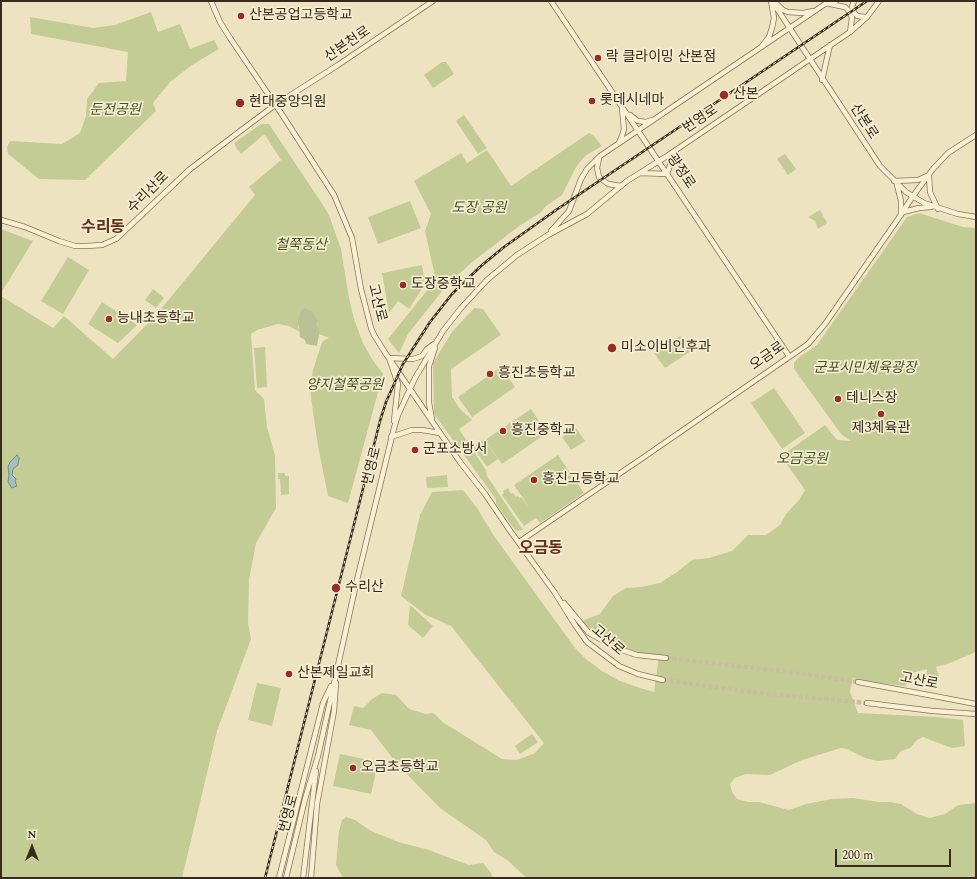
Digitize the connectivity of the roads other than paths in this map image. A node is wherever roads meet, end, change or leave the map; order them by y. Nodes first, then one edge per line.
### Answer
1 (211, 1) edge
2 (433, 1) edge
3 (551, 1) edge
4 (772, 1) edge
5 (836, 1) edge
6 (854, 1) edge
7 (879, 1) edge
8 (825, 4) junction
9 (816, 10) junction
10 (866, 17) junction
11 (789, 28) junction
12 (850, 32) junction
13 (830, 45) junction
14 (759, 49) junction
15 (810, 59) junction
16 (822, 80) junction
17 (275, 105) junction
18 (622, 107) junction
19 (657, 118) junction
20 (638, 131) junction
21 (976, 135) edge
22 (618, 144) junction
23 (675, 151) junction
24 (600, 156) junction
25 (659, 161) junction
26 (640, 173) junction
27 (668, 174) junction
28 (929, 175) junction
29 (895, 182) junction
30 (622, 186) junction
31 (913, 196) junction
32 (936, 208) junction
33 (902, 214) junction
34 (976, 217) edge
35 (1, 220) edge
36 (548, 235) junction
37 (436, 342) junction
38 (789, 356) junction
39 (389, 358) junction
40 (409, 389) junction
41 (432, 422) junction
42 (394, 428) junction
43 (440, 433) junction
44 (392, 437) junction
45 (519, 542) junction
46 (555, 593) junction
47 (666, 658) tunnel mouth
48 (336, 673) junction
49 (663, 680) tunnel mouth
50 (858, 682) tunnel mouth
51 (867, 703) tunnel mouth
52 (976, 704) edge
53 (976, 714) edge
54 (318, 756) junction
55 (280, 878) edge
56 (286, 878) edge
57 (303, 878) edge
58 (311, 878) edge

1 - 17 street, 고산로
2 - 17 street, 산본천로
3 - 18 street, 광정로
4 - 9 street
4 - 11 street, 산본로
4 - 14 street
5 - 8 street, 번영로
6 - 10 street
7 - 10 street, 번영로
8 - 9 street, 번영로
8 - 12 street
9 - 11 street, 번영로
10 - 12 street, 번영로
11 - 14 street, 번영로
11 - 15 street, 산본로
12 - 13 street, 번영로
13 - 15 street, 번영로
13 - 16 street
14 - 19 street, 번영로
15 - 16 street, 산본로
15 - 23 street, 번영로
16 - 29 street, 산본로
17 - 35 street, 수리산로
17 - 39 street, 고산로
18 - 19 street
18 - 20 street, 광정로
18 - 22 street
19 - 20 street, 번영로
20 - 22 street, 번영로
20 - 25 street, 광정로
21 - 28 street, 오금로
22 - 24 street, 번영로
23 - 25 street, 번영로
23 - 27 street
24 - 30 street
24 - 36 street, 번영로
25 - 26 street, 번영로
25 - 27 street, 광정로
26 - 27 street
26 - 30 street, 번영로
27 - 38 street, 광정로
28 - 29 street
28 - 31 street, 오금로
28 - 32 street
29 - 31 street, 산본로
29 - 33 street
30 - 36 street, 번영로
31 - 32 street, 산본로
31 - 33 street, 오금로
32 - 33 street
32 - 34 street, 산본로
33 - 38 street, 오금로
36 - 37 street, 번영로
37 - 39 street
37 - 40 street, 번영로
37 - 41 street
38 - 45 street, 오금로
39 - 40 street, 고산로
39 - 42 street
40 - 41 street, 고산로
40 - 42 street, 번영로
41 - 43 street, 고산로
42 - 44 street, 번영로
43 - 44 street
43 - 45 street, 고산로
44 - 48 street, 번영로
45 - 46 street, 고산로
46 - 47 street, 고산로
46 - 49 street, 고산로
48 - 54 street, 번영로
48 - 55 street
48 - 58 street
50 - 52 street, 고산로
51 - 53 street, 고산로
54 - 56 street, 번영로
54 - 57 street, 번영로

